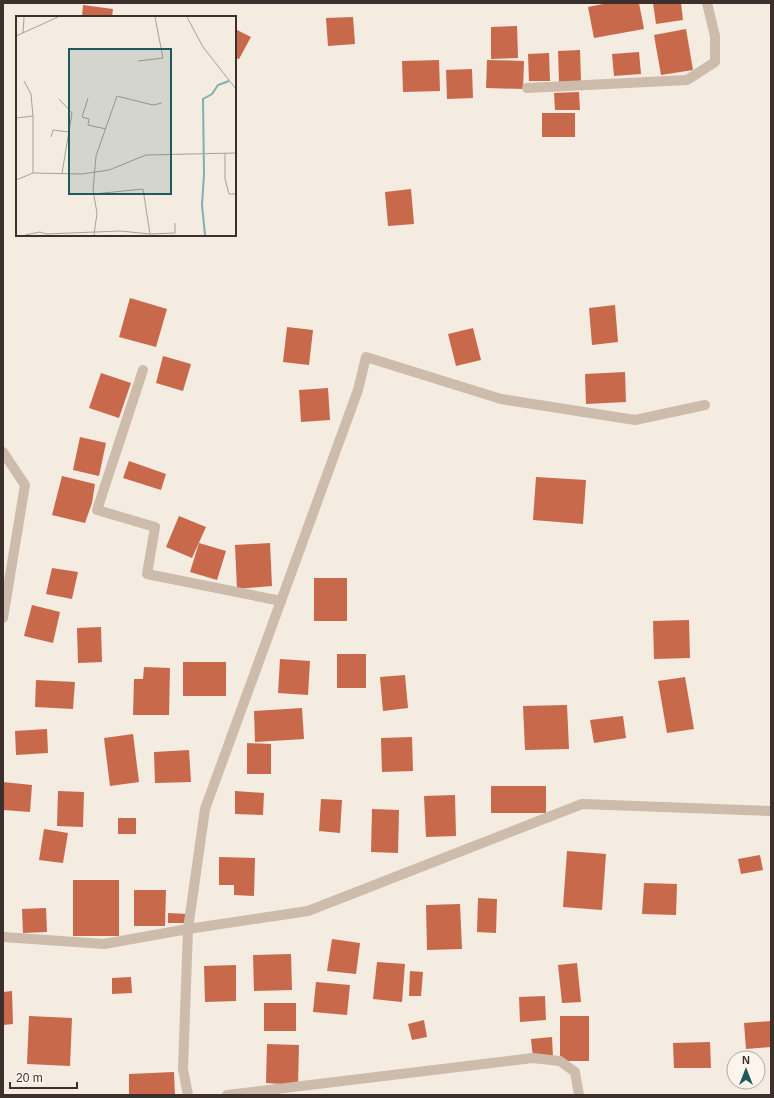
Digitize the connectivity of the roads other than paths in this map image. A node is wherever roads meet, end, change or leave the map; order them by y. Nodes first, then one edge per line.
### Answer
1 (707, 3) edge
2 (527, 88) dead end
3 (144, 370) dead end
4 (704, 405) dead end
5 (3, 452) edge
6 (282, 601) junction
7 (3, 618) edge
8 (771, 811) edge
9 (188, 929) junction
10 (3, 937) edge
11 (188, 1095) edge
12 (227, 1095) edge
13 (579, 1095) edge

1 - 2 street
3 - 6 street
4 - 6 street
5 - 7 street
6 - 9 street
8 - 9 street
9 - 10 street
9 - 11 street
12 - 13 street

